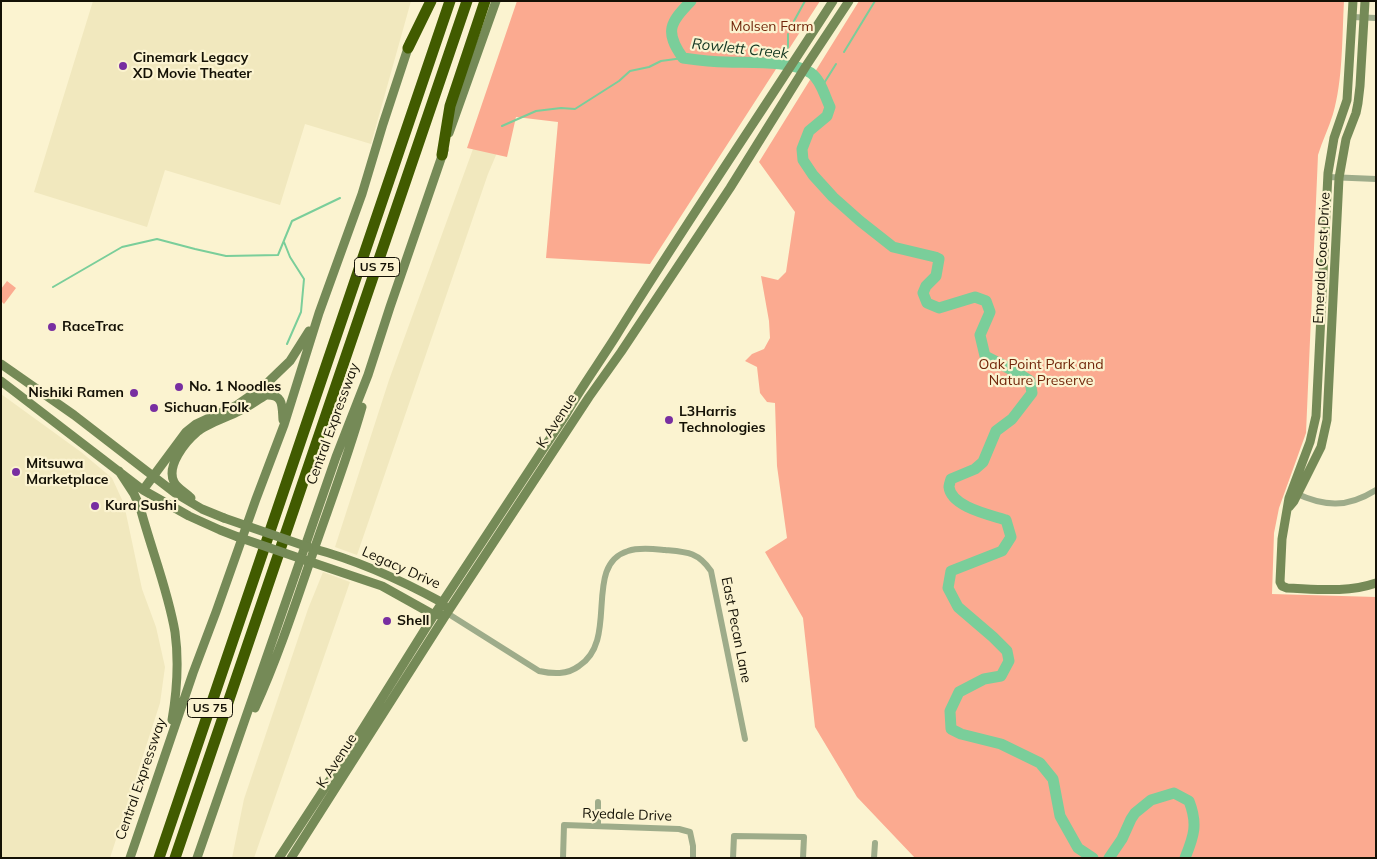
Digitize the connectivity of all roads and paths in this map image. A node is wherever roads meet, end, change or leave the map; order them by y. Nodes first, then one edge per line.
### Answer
1 (424, 1) edge
2 (431, 1) edge
3 (450, 1) edge
4 (467, 1) edge
5 (484, 1) edge
6 (496, 1) edge
7 (833, 1) edge
8 (849, 1) edge
9 (1353, 1) edge
10 (1365, 1) edge
11 (1352, 17) junction
12 (1364, 18) junction
13 (1376, 18) edge
14 (408, 48) junction
15 (442, 155) junction
16 (1328, 177) junction
17 (1339, 178) junction
18 (1376, 179) edge
19 (679, 237) junction
20 (692, 245) junction
21 (319, 313) junction
22 (617, 335) junction
23 (628, 341) junction
24 (377, 348) junction
25 (1, 364) edge
26 (1, 381) edge
27 (75, 416) junction
28 (565, 416) junction
29 (574, 421) junction
30 (56, 423) junction
31 (284, 425) junction
32 (119, 471) junction
33 (153, 477) junction
34 (143, 490) junction
35 (1376, 490) edge
36 (1295, 492) junction
37 (202, 509) junction
38 (311, 548) junction
39 (308, 561) junction
40 (388, 575) junction
41 (1376, 583) edge
42 (382, 586) junction
43 (443, 602) junction
44 (447, 613) junction
45 (434, 615) junction
46 (389, 686) junction
47 (397, 692) junction
48 (745, 740) dead end
49 (167, 748) junction
50 (349, 759) junction
51 (230, 765) junction
52 (598, 802) dead end
53 (598, 826) junction
54 (875, 843) dead end
55 (130, 858) edge
56 (159, 858) edge
57 (175, 858) edge
58 (197, 858) edge
59 (279, 858) edge
60 (291, 858) edge
61 (563, 858) edge
62 (693, 858) edge
63 (734, 858) edge
64 (803, 858) edge
65 (874, 858) edge

1 - 14 main road, Central Expressway
2 - 14 highway
3 - 56 highway, Central Expressway / US 75
4 - 57 highway, Central Expressway / US 75
5 - 15 highway
6 - 15 main road, Central Expressway
7 - 19 main road, K Avenue
8 - 20 main road, K Avenue
9 - 11 main road, Emerald Coast Drive
10 - 12 main road, Emerald Coast Drive
11 - 12 street
11 - 16 main road, Emerald Coast Drive
12 - 13 street
12 - 17 main road, Emerald Coast Drive
14 - 21 main road, Central Expressway
15 - 24 main road, Central Expressway
16 - 17 street
16 - 36 main road, Emerald Coast Drive
17 - 18 street
17 - 36 main road, Emerald Coast Drive
19 - 20 main road
19 - 22 main road, K Avenue
20 - 23 main road, K Avenue
21 - 31 main road, Central Expressway
21 - 33 main road
22 - 23 main road
22 - 28 main road, K Avenue
23 - 29 main road, K Avenue
24 - 38 main road
24 - 51 main road, Central Expressway
25 - 27 main road, Legacy Drive
26 - 30 main road, Legacy Drive
27 - 30 main road
27 - 33 main road, Legacy Drive
28 - 29 main road
28 - 43 main road, K Avenue
29 - 44 main road, K Avenue
30 - 32 main road, Legacy Drive
31 - 37 main road
31 - 49 main road, Central Expressway
32 - 34 main road, Legacy Drive
32 - 49 main road
33 - 34 main road
33 - 37 main road, Legacy Drive
34 - 39 main road, Legacy Drive, bridge
35 - 36 street
36 - 41 main road, Emerald Coast Drive
37 - 38 main road, Legacy Drive, bridge
38 - 39 main road
38 - 40 main road, Legacy Drive
39 - 42 main road, Legacy Drive
39 - 51 main road
40 - 42 main road
40 - 43 main road, Legacy Drive
42 - 45 main road, Legacy Drive
43 - 44 main road, Legacy Drive
43 - 45 main road, K Avenue
44 - 45 main road
44 - 47 main road, K Avenue
44 - 48 street, East Pecan Lane
45 - 46 main road, K Avenue
46 - 47 main road
46 - 50 main road, K Avenue
47 - 50 main road, K Avenue
49 - 55 main road, Central Expressway
50 - 59 main road, K Avenue
50 - 60 main road, K Avenue
51 - 58 main road, Central Expressway
52 - 53 street
53 - 61 street, Ryedale Drive
53 - 62 street, Ryedale Drive
54 - 65 street
63 - 64 street

